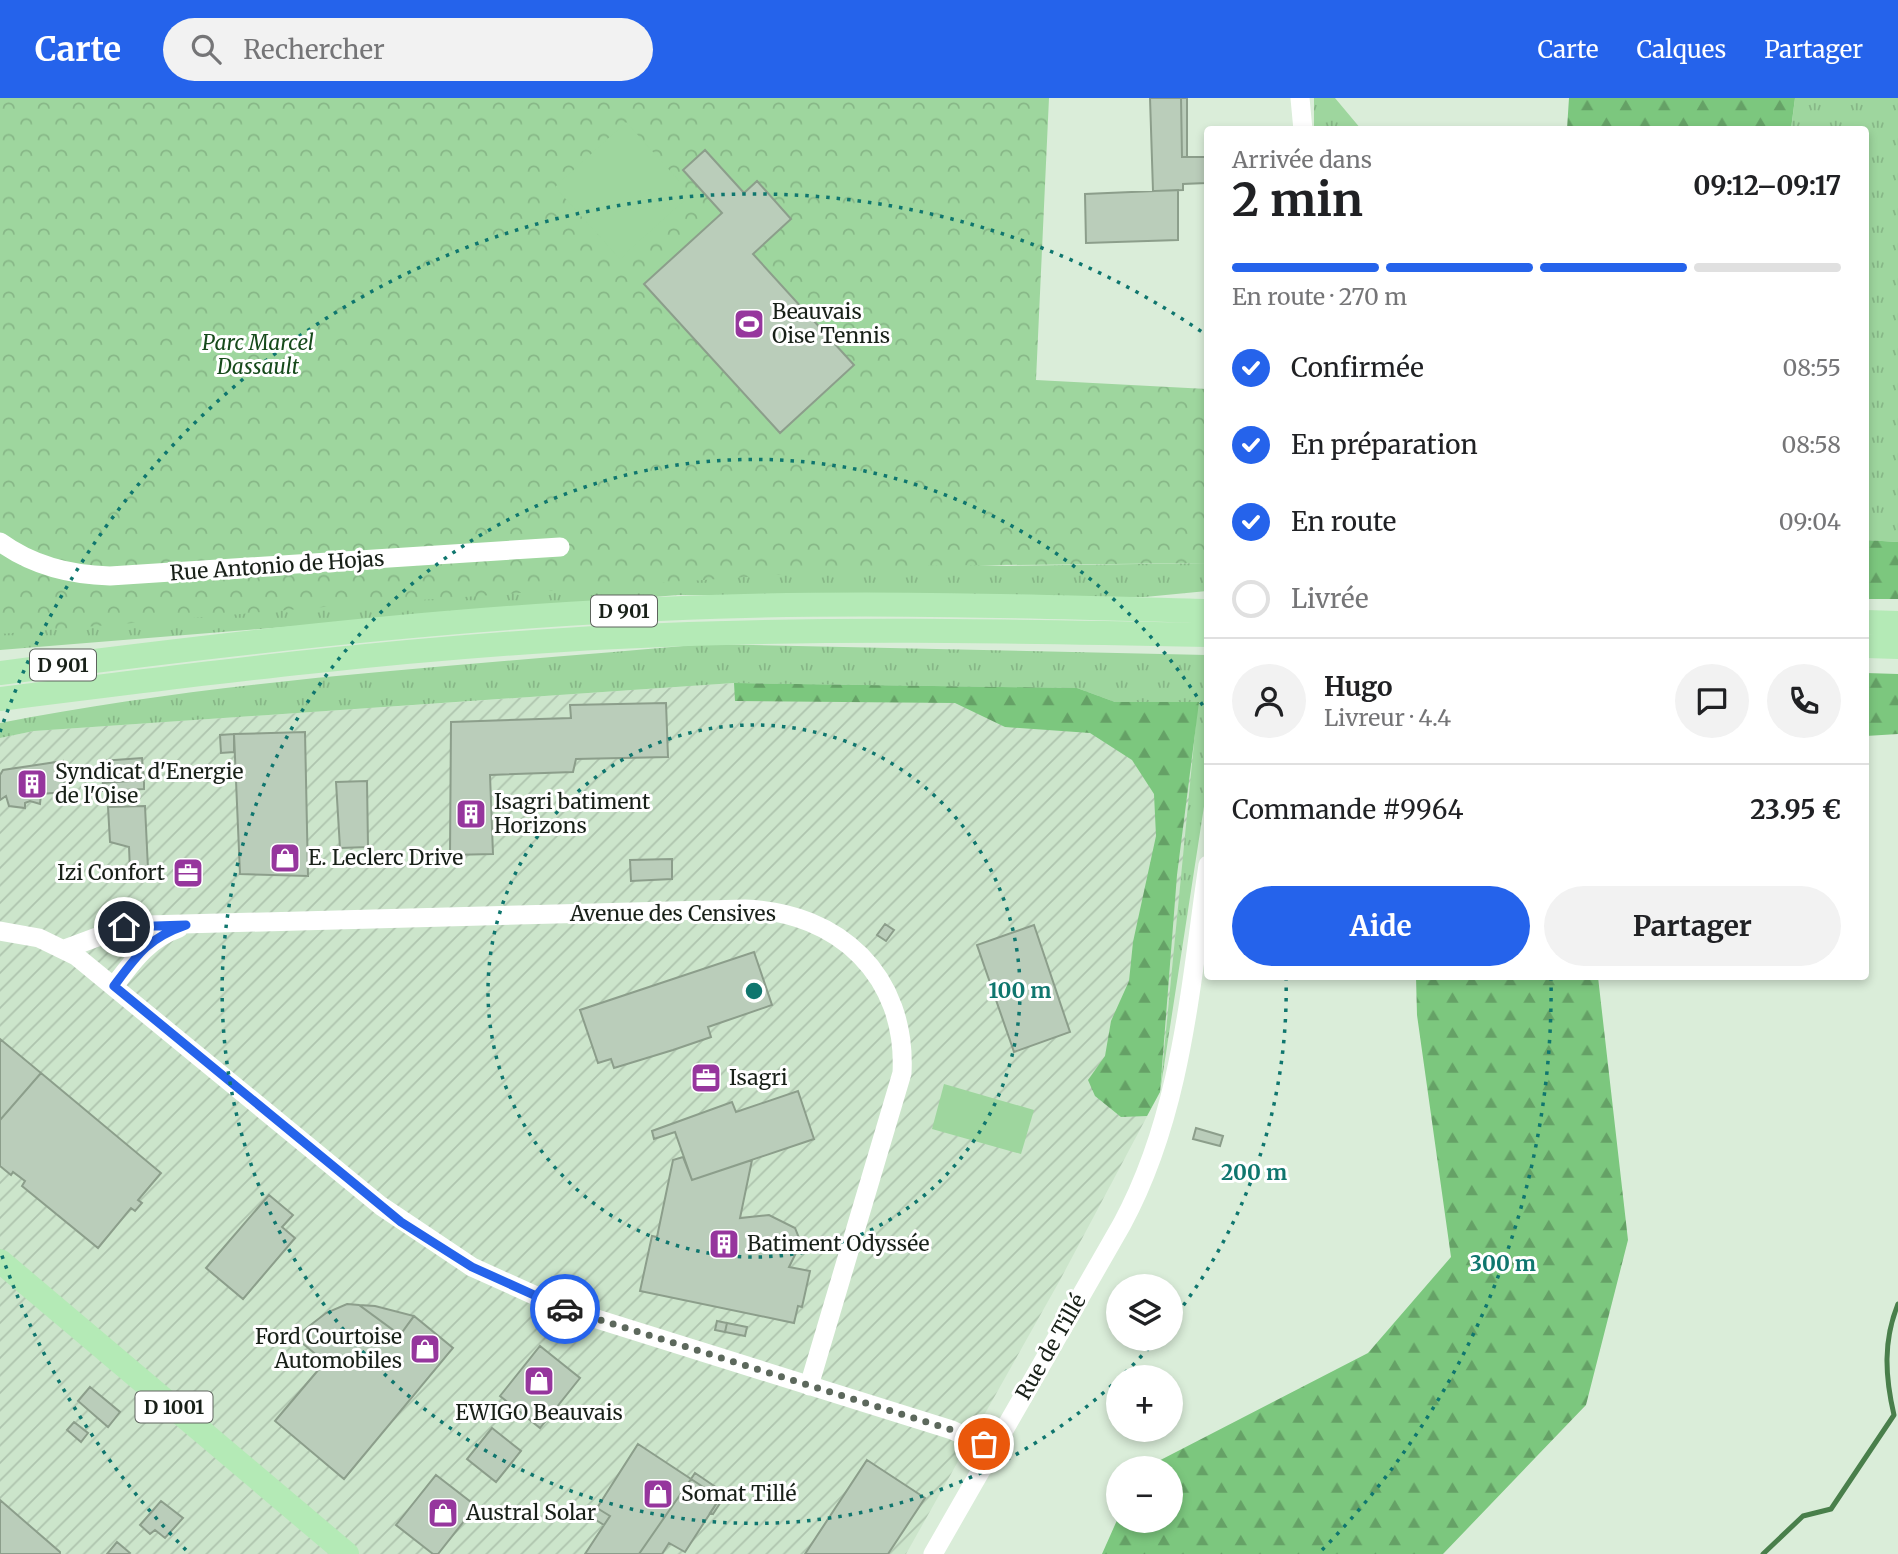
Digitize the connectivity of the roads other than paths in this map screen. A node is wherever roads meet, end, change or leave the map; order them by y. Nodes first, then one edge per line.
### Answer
1 (1300, 98) edge
2 (1303, 126) edge
3 (0, 542) edge
4 (560, 547) dead end
5 (1204, 611) edge
6 (1869, 622) edge
7 (1898, 623) edge
8 (1204, 635) edge
9 (1869, 646) edge
10 (1898, 647) edge
11 (126, 657) junction
12 (343, 657) junction
13 (0, 659) edge
14 (0, 673) edge
15 (0, 699) edge
16 (0, 717) edge
17 (1204, 891) edge
18 (186, 925) junction
19 (0, 931) edge
20 (65, 949) junction
21 (114, 986) junction
22 (0, 1261) edge
23 (0, 1275) edge
24 (809, 1386) junction
25 (993, 1448) junction
26 (330, 1554) edge
27 (347, 1554) edge
28 (933, 1554) edge

1 - 2 street
3 - 4 street, Rue Antonio de Hojas
5 - 11 main road, D 901
6 - 7 main road
8 - 12 main road, D 901
9 - 10 main road
11 - 13 main road
11 - 14 main road, D 901
12 - 15 main road, D 901
12 - 16 main road
17 - 25 street, Rue de Tillé
18 - 20 street, Avenue des Censives
18 - 21 street, Avenue des Censives
18 - 24 street, Avenue des Censives
19 - 20 street
20 - 21 street
21 - 24 street
22 - 27 main road, D 1001
23 - 26 main road, D 1001
24 - 25 street
25 - 28 street, Rue de Tillé

